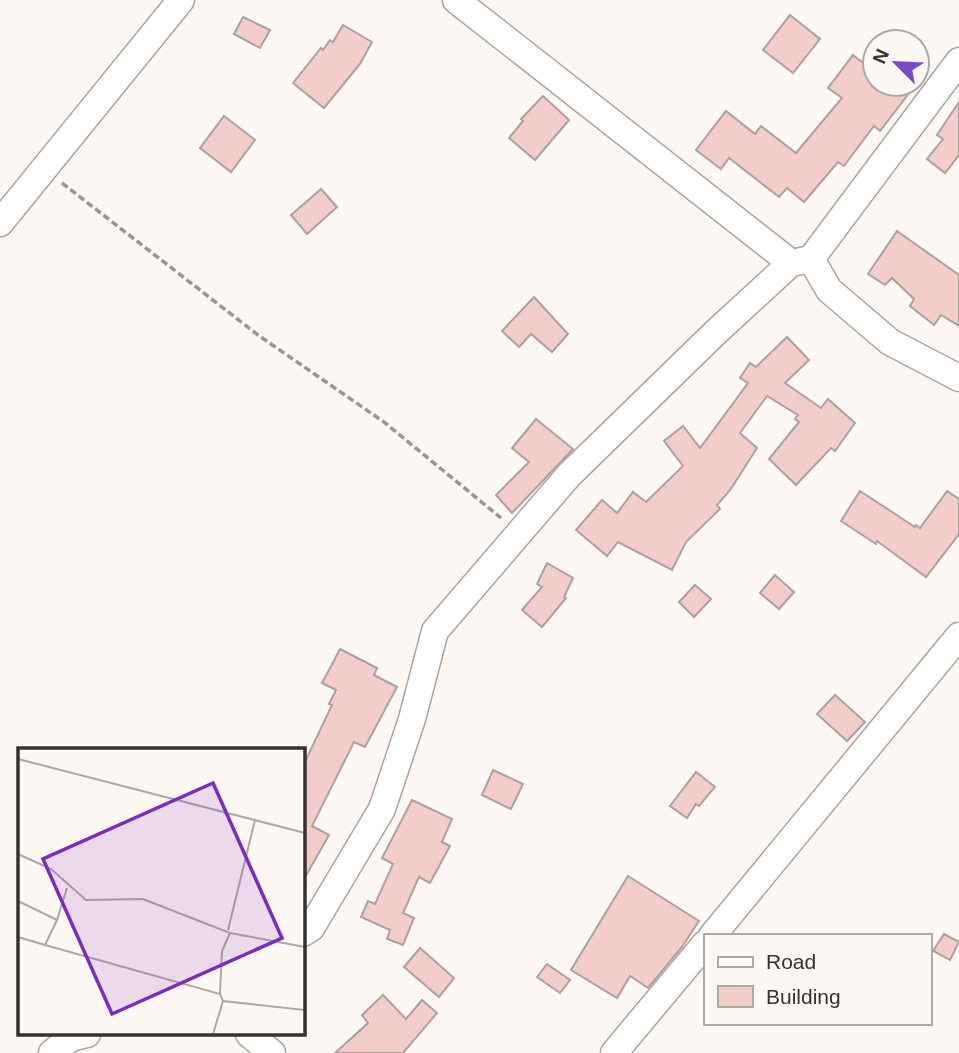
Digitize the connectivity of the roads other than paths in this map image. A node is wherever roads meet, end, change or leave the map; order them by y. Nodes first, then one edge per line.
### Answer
1 (181, 0) edge
2 (456, 0) edge
3 (959, 61) edge
4 (0, 223) edge
5 (801, 261) junction
6 (959, 378) edge
7 (959, 636) edge
8 (304, 932) edge
9 (714, 934) edge
10 (704, 945) edge
11 (80, 1036) edge
12 (251, 1036) edge
13 (52, 1053) edge
14 (272, 1053) edge
15 (614, 1053) edge

1 - 4 street
2 - 5 street
3 - 5 street
5 - 6 street
5 - 8 street
7 - 9 street
10 - 15 street
11 - 13 street
12 - 14 street

